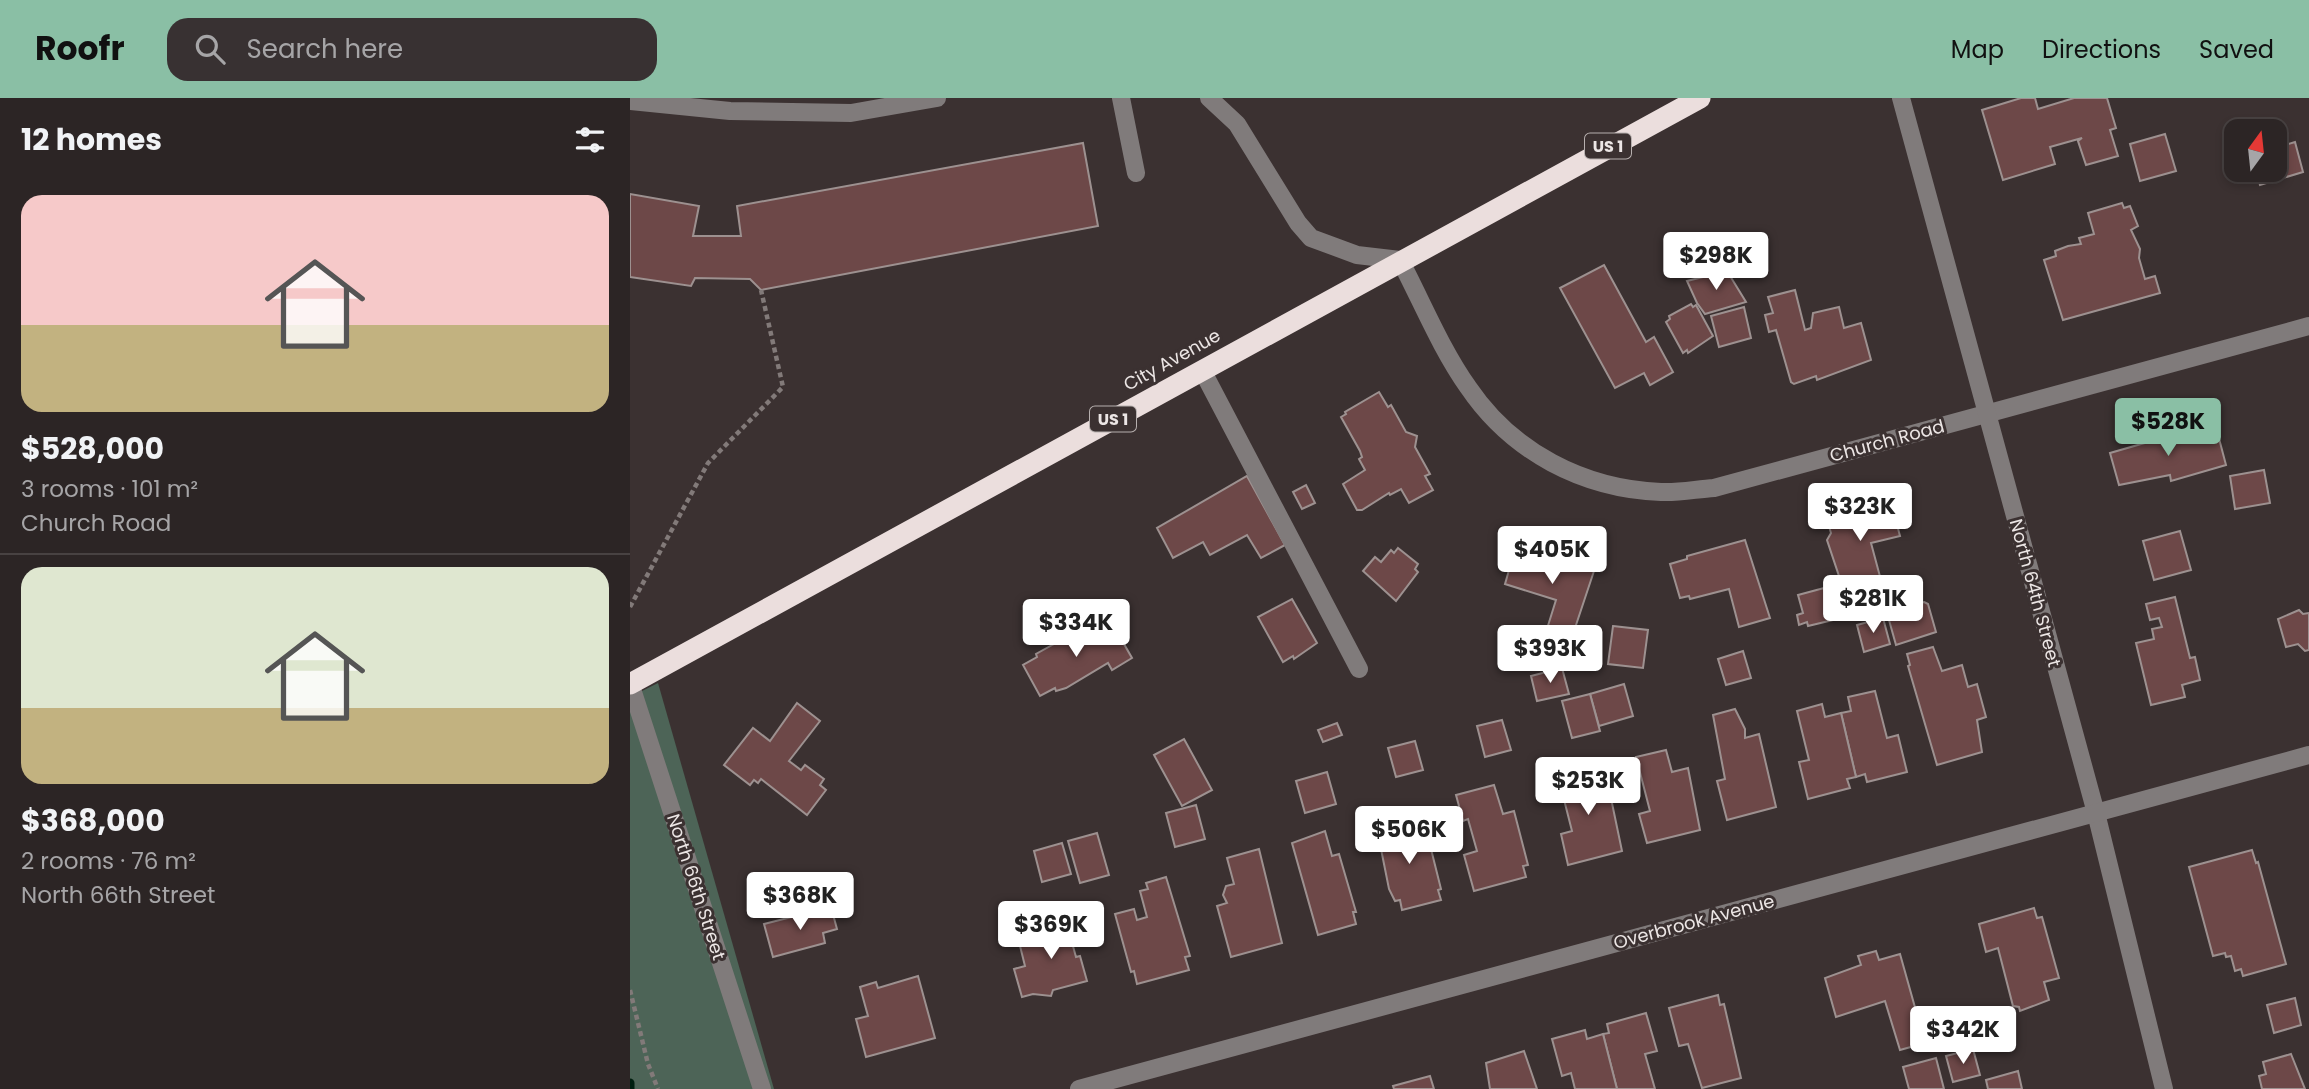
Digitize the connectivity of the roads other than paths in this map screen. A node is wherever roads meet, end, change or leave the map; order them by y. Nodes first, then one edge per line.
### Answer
1 (937, 98) edge
2 (1121, 98) edge
3 (1209, 98) edge
4 (1700, 98) edge
5 (1900, 98) edge
6 (630, 101) edge
7 (1136, 173) dead end
8 (1400, 260) junction
9 (2309, 326) edge
10 (1202, 370) junction
11 (1986, 414) junction
12 (1359, 668) dead end
13 (630, 684) edge
14 (2309, 755) edge
15 (2096, 813) junction
16 (762, 1089) edge
17 (1079, 1089) edge
18 (2164, 1089) edge

1 - 6 street
2 - 7 street
3 - 8 street
4 - 8 highway, City Avenue / US 1
5 - 11 street, North 64th Street
8 - 10 highway, City Avenue / US 1
8 - 11 street, Church Road
9 - 11 street, Church Road
10 - 12 street
10 - 13 highway, City Avenue / US 1
11 - 15 street, North 64th Street
13 - 16 street, North 66th Street
14 - 15 street, Overbrook Avenue
15 - 17 street, Overbrook Avenue
15 - 18 street, North 64th Street

